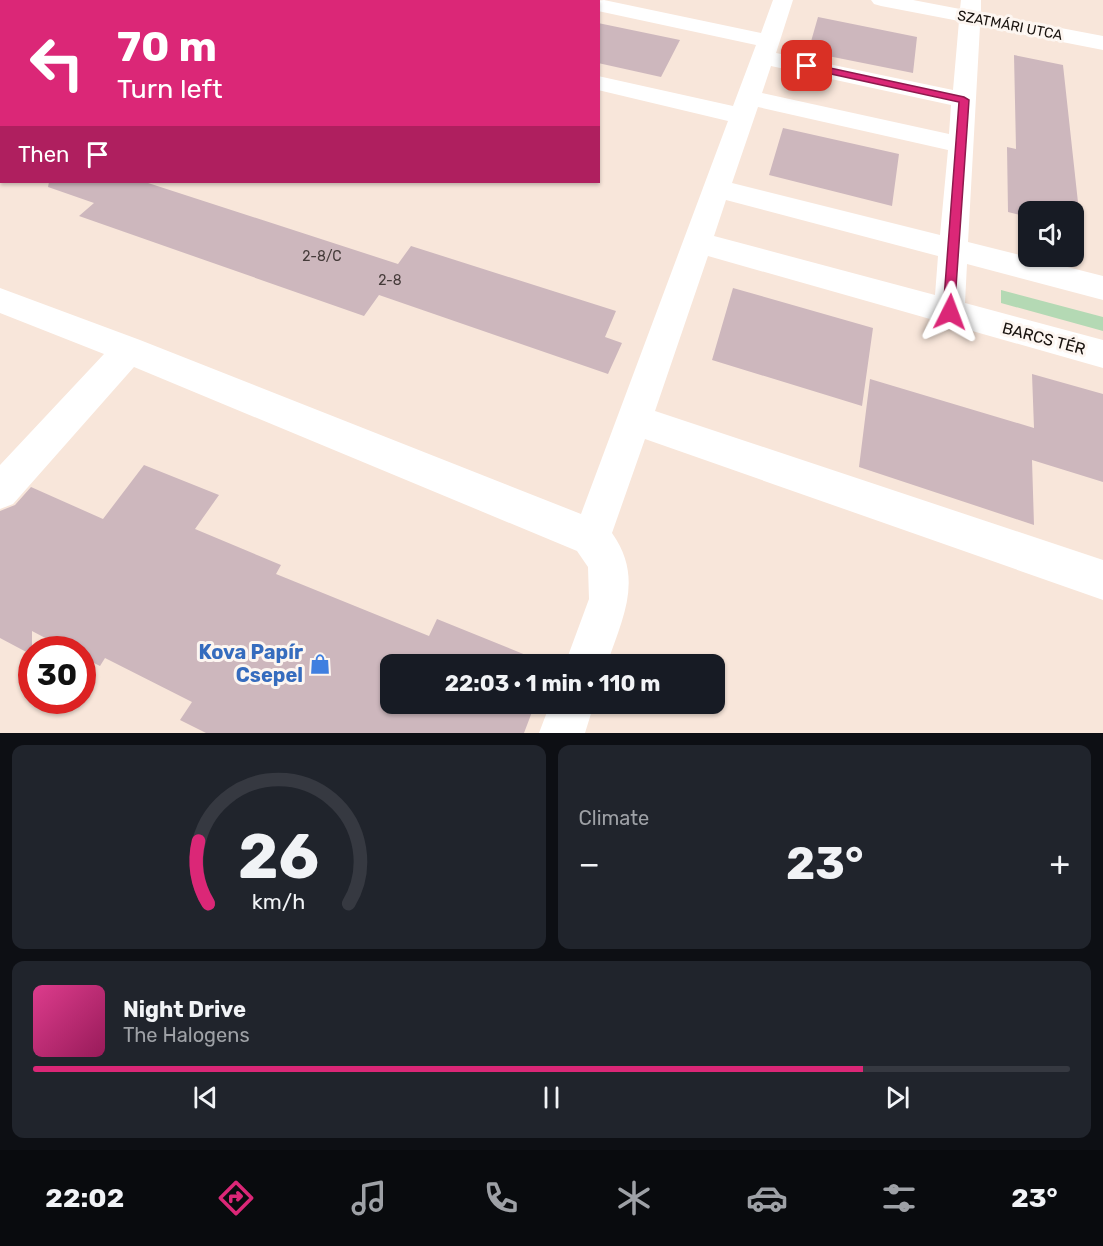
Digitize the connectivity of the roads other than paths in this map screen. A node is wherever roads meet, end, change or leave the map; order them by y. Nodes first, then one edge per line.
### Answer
1 (783, 0) edge
2 (881, 0) edge
3 (600, 6) edge
4 (970, 8) edge
5 (1103, 43) edge
6 (766, 49) junction
7 (600, 83) edge
8 (964, 100) junction
9 (745, 106) junction
10 (961, 145) junction
11 (716, 188) junction
12 (698, 242) junction
13 (953, 250) junction
14 (1103, 288) edge
15 (0, 300) edge
16 (950, 312) junction
17 (129, 350) junction
18 (1103, 354) edge
19 (635, 420) junction
20 (0, 491) edge
21 (591, 537) junction
22 (1103, 580) edge
23 (590, 654) edge
24 (569, 714) edge
25 (562, 733) edge

1 - 6 street
2 - 4 street, SZATMÁRI UTCA
3 - 6 street
4 - 5 street, SZATMÁRI UTCA
4 - 8 street
6 - 8 street
6 - 9 street
7 - 9 street
8 - 10 street
9 - 10 street
9 - 11 street
10 - 13 street
11 - 12 street
11 - 13 street
12 - 16 street, BARCS TÉR
12 - 19 street
13 - 14 street
13 - 16 street
15 - 17 street
16 - 18 street, BARCS TÉR
17 - 20 street
17 - 21 street
19 - 21 street
19 - 22 street
21 - 23 street
24 - 25 street

